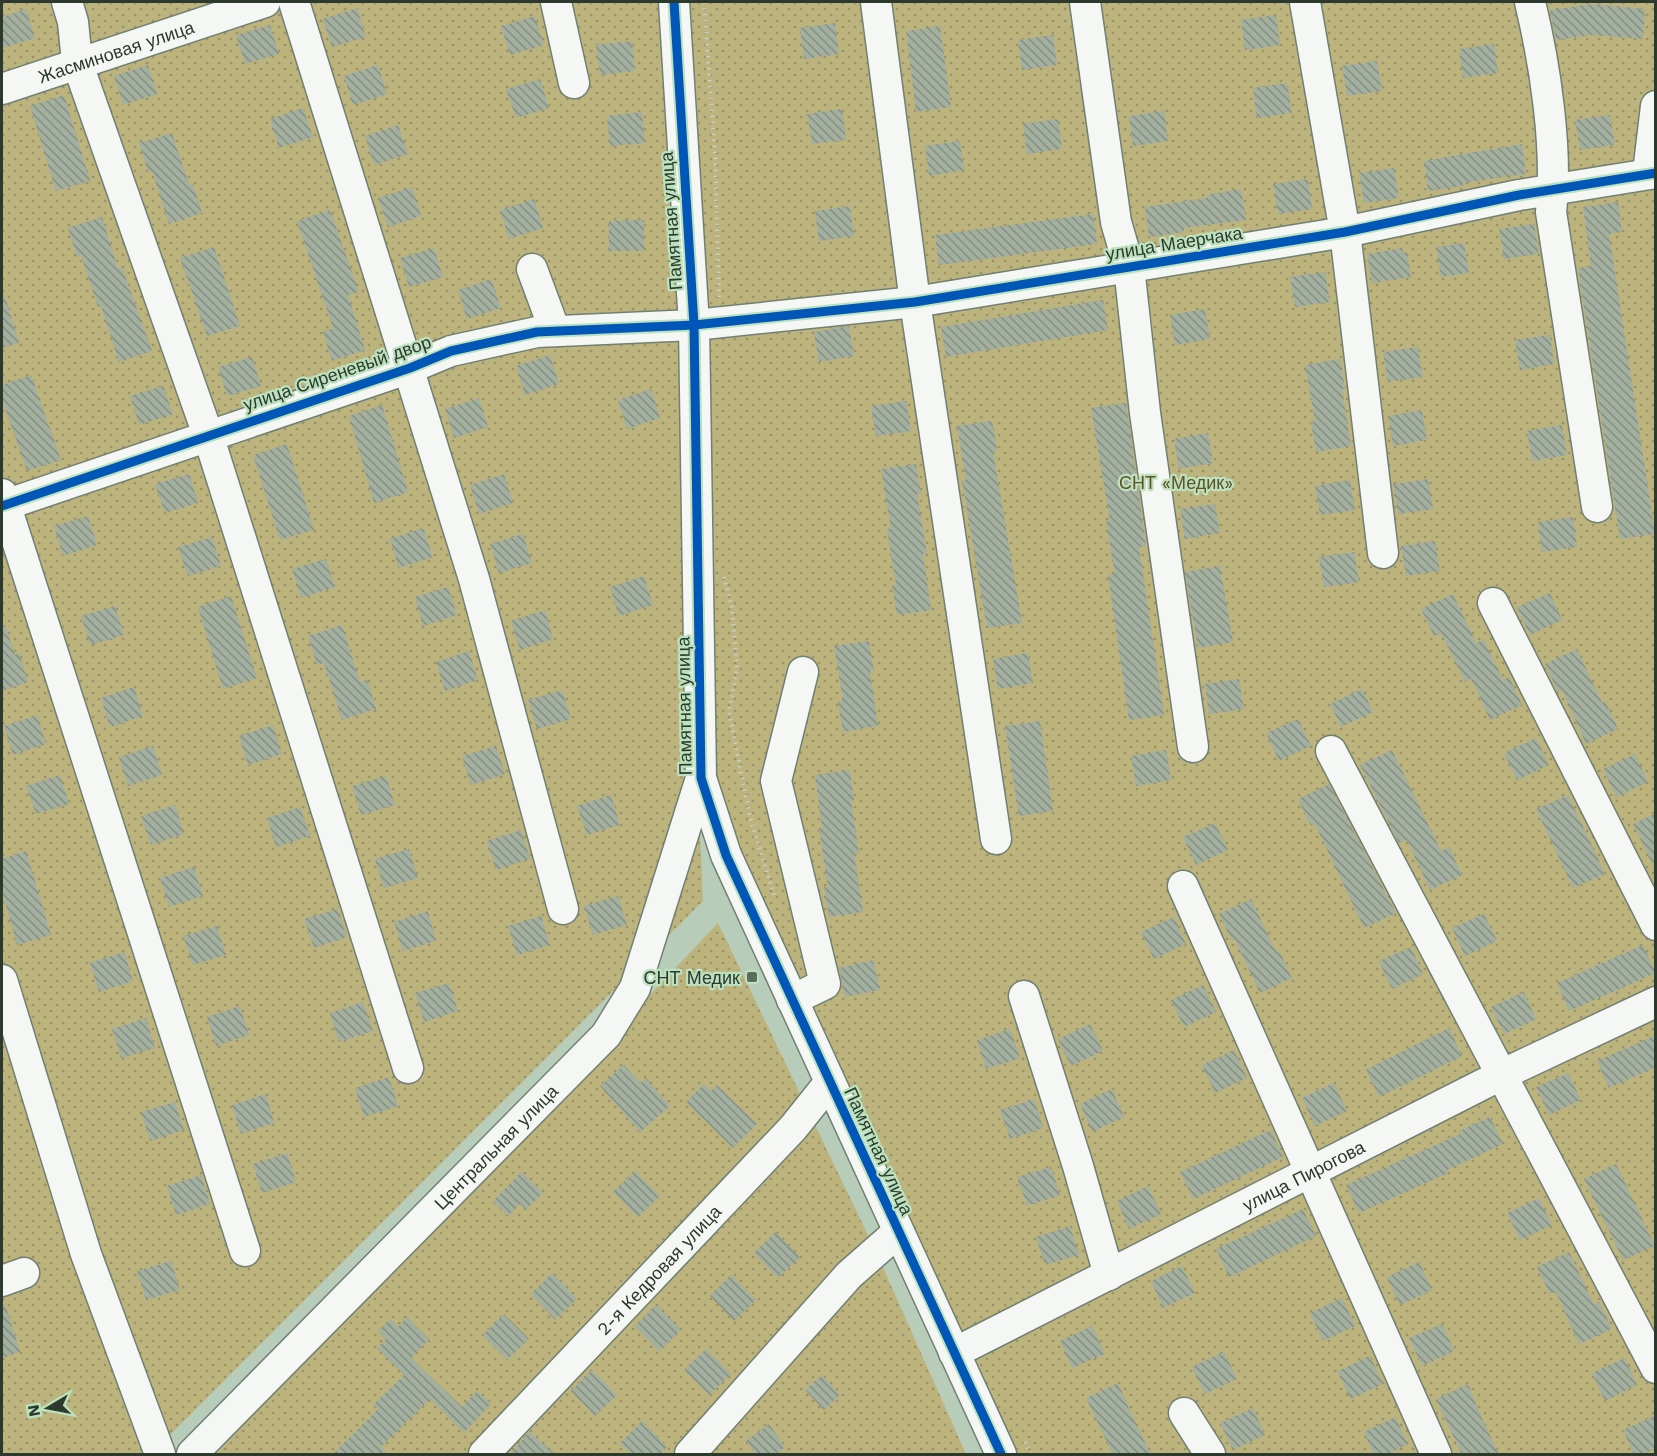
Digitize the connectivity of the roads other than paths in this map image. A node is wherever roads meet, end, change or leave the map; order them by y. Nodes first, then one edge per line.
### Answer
1 (67, 2) edge
2 (265, 2) edge
3 (294, 2) edge
4 (556, 2) edge
5 (674, 2) edge
6 (876, 2) edge
7 (1085, 2) edge
8 (1305, 2) edge
9 (1530, 2) edge
10 (77, 62) junction
11 (574, 83) dead end
12 (2, 89) edge
13 (1656, 106) edge
14 (1652, 173) edge
15 (1554, 189) junction
16 (1345, 232) junction
17 (1128, 267) junction
18 (532, 269) dead end
19 (915, 302) junction
20 (694, 325) junction
21 (555, 331) junction
22 (410, 368) junction
23 (208, 435) junction
24 (3, 502) edge
25 (1597, 507) dead end
26 (1383, 553) dead end
27 (1492, 603) dead end
28 (803, 672) dead end
29 (1193, 747) dead end
30 (1331, 751) dead end
31 (701, 778) junction
32 (996, 839) dead end
33 (1183, 886) dead end
34 (563, 909) dead end
35 (1656, 925) edge
36 (2, 980) edge
37 (1024, 996) dead end
38 (792, 1000) junction
39 (1656, 1002) edge
40 (408, 1068) dead end
41 (1503, 1074) junction
42 (829, 1083) junction
43 (1311, 1173) junction
44 (898, 1232) junction
45 (245, 1251) dead end
46 (1109, 1275) junction
47 (954, 1353) junction
48 (1656, 1368) edge
49 (1184, 1413) dead end
50 (997, 1453) edge
51 (160, 1455) edge
52 (192, 1455) edge
53 (484, 1455) edge
54 (690, 1455) edge
55 (1210, 1455) edge
56 (1437, 1455) edge

1 - 10 street
2 - 10 street, Жасминовая улица
3 - 22 street
4 - 11 street
5 - 20 street, Памятная улица
6 - 19 street
7 - 17 street
8 - 16 street
9 - 15 street
10 - 12 street, Жасминовая улица
10 - 23 street
13 - 14 street
14 - 15 street, улица Маерчака
15 - 16 street, улица Маерчака
15 - 25 street
16 - 17 street, улица Маерчака
16 - 26 street
17 - 19 street, улица Маерчака
17 - 29 street
18 - 21 street
19 - 20 street, улица Маерчака
19 - 32 street
20 - 21 street, улица Сиреневый двор
20 - 31 street, Памятная улица
21 - 22 street, улица Сиреневый двор
22 - 23 street, улица Сиреневый двор
22 - 34 street
23 - 24 street, улица Сиреневый двор
23 - 40 street
24 - 45 street
27 - 35 street
28 - 38 street
30 - 41 street
31 - 38 street, Памятная улица
31 - 52 street, Центральная улица
33 - 43 street
36 - 51 street
37 - 46 street
38 - 42 street, Памятная улица
39 - 41 street, улица Пирогова
41 - 43 street, улица Пирогова
41 - 48 street
42 - 44 street, Памятная улица
42 - 53 street, 2-я Кедровая улица
43 - 46 street, улица Пирогова
43 - 56 street
44 - 47 street, Памятная улица
44 - 54 street
46 - 47 street, улица Пирогова
47 - 50 street, Памятная улица
49 - 55 street

